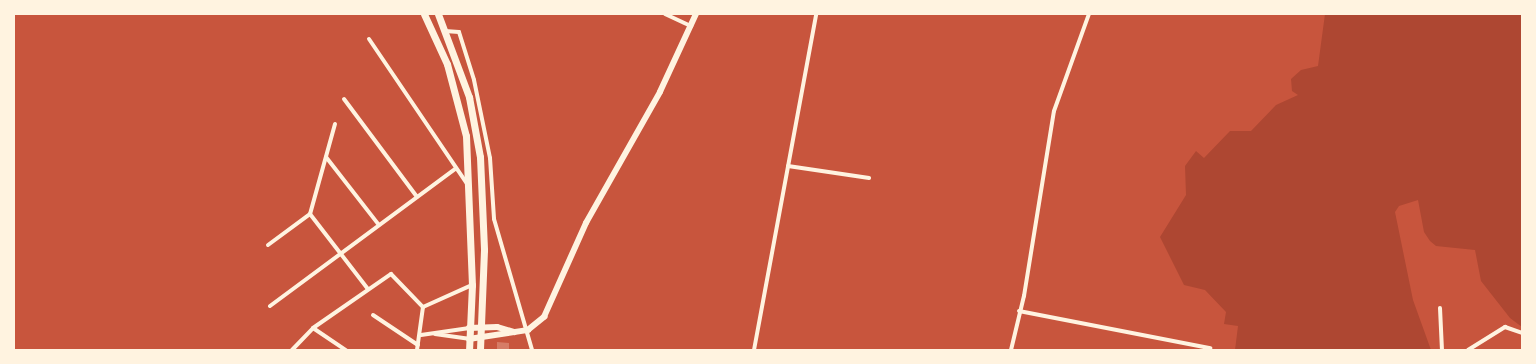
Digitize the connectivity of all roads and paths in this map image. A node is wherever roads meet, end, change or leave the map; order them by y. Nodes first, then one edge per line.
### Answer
1 (424, 14) edge
2 (438, 14) edge
3 (665, 14) edge
4 (696, 14) edge
5 (816, 14) edge
6 (1089, 14) edge
7 (691, 26) junction
8 (446, 31) junction
9 (369, 39) dead end
10 (344, 99) dead end
11 (335, 124) dead end
12 (326, 157) junction
13 (788, 166) junction
14 (455, 169) junction
15 (869, 178) dead end
16 (470, 189) junction
17 (417, 197) junction
18 (310, 214) junction
19 (379, 225) junction
20 (268, 245) dead end
21 (340, 254) junction
22 (472, 285) junction
23 (368, 289) junction
24 (270, 306) dead end
25 (423, 307) junction
26 (1440, 308) dead end
27 (1019, 311) junction
28 (373, 315) dead end
29 (481, 327) junction
30 (313, 328) junction
31 (469, 328) junction
32 (528, 330) junction
33 (516, 332) junction
34 (1522, 333) edge
35 (435, 334) junction
36 (420, 336) junction
37 (481, 338) junction
38 (469, 339) junction
39 (418, 348) edge
40 (1210, 348) dead end
41 (292, 350) edge
42 (346, 350) edge
43 (469, 350) edge
44 (480, 350) edge
45 (532, 350) edge
46 (754, 350) edge
47 (1011, 350) edge
48 (1442, 350) edge
49 (1468, 350) edge

1 - 16 main road
2 - 8 main road
3 - 7 street
4 - 7 street
5 - 13 street
6 - 27 street
7 - 32 street
8 - 29 main road
8 - 32 street
9 - 14 street
10 - 17 street
11 - 12 street
12 - 18 street
12 - 19 street
13 - 15 street
13 - 46 street
14 - 16 street
14 - 17 street
16 - 22 main road
17 - 19 street
18 - 20 street
18 - 21 street
19 - 21 street
21 - 23 street
21 - 24 street
22 - 25 street
22 - 31 main road
23 - 25 street
23 - 30 street
25 - 36 street
26 - 48 street
27 - 40 street
27 - 47 street
28 - 39 street
29 - 31 street
29 - 33 street
29 - 37 main road
30 - 41 street
30 - 42 street
31 - 35 street
31 - 38 main road
32 - 33 street
32 - 45 street
33 - 37 street
34 - 49 street
35 - 36 street
35 - 38 street
36 - 39 street
37 - 38 street
37 - 44 main road
38 - 43 main road

